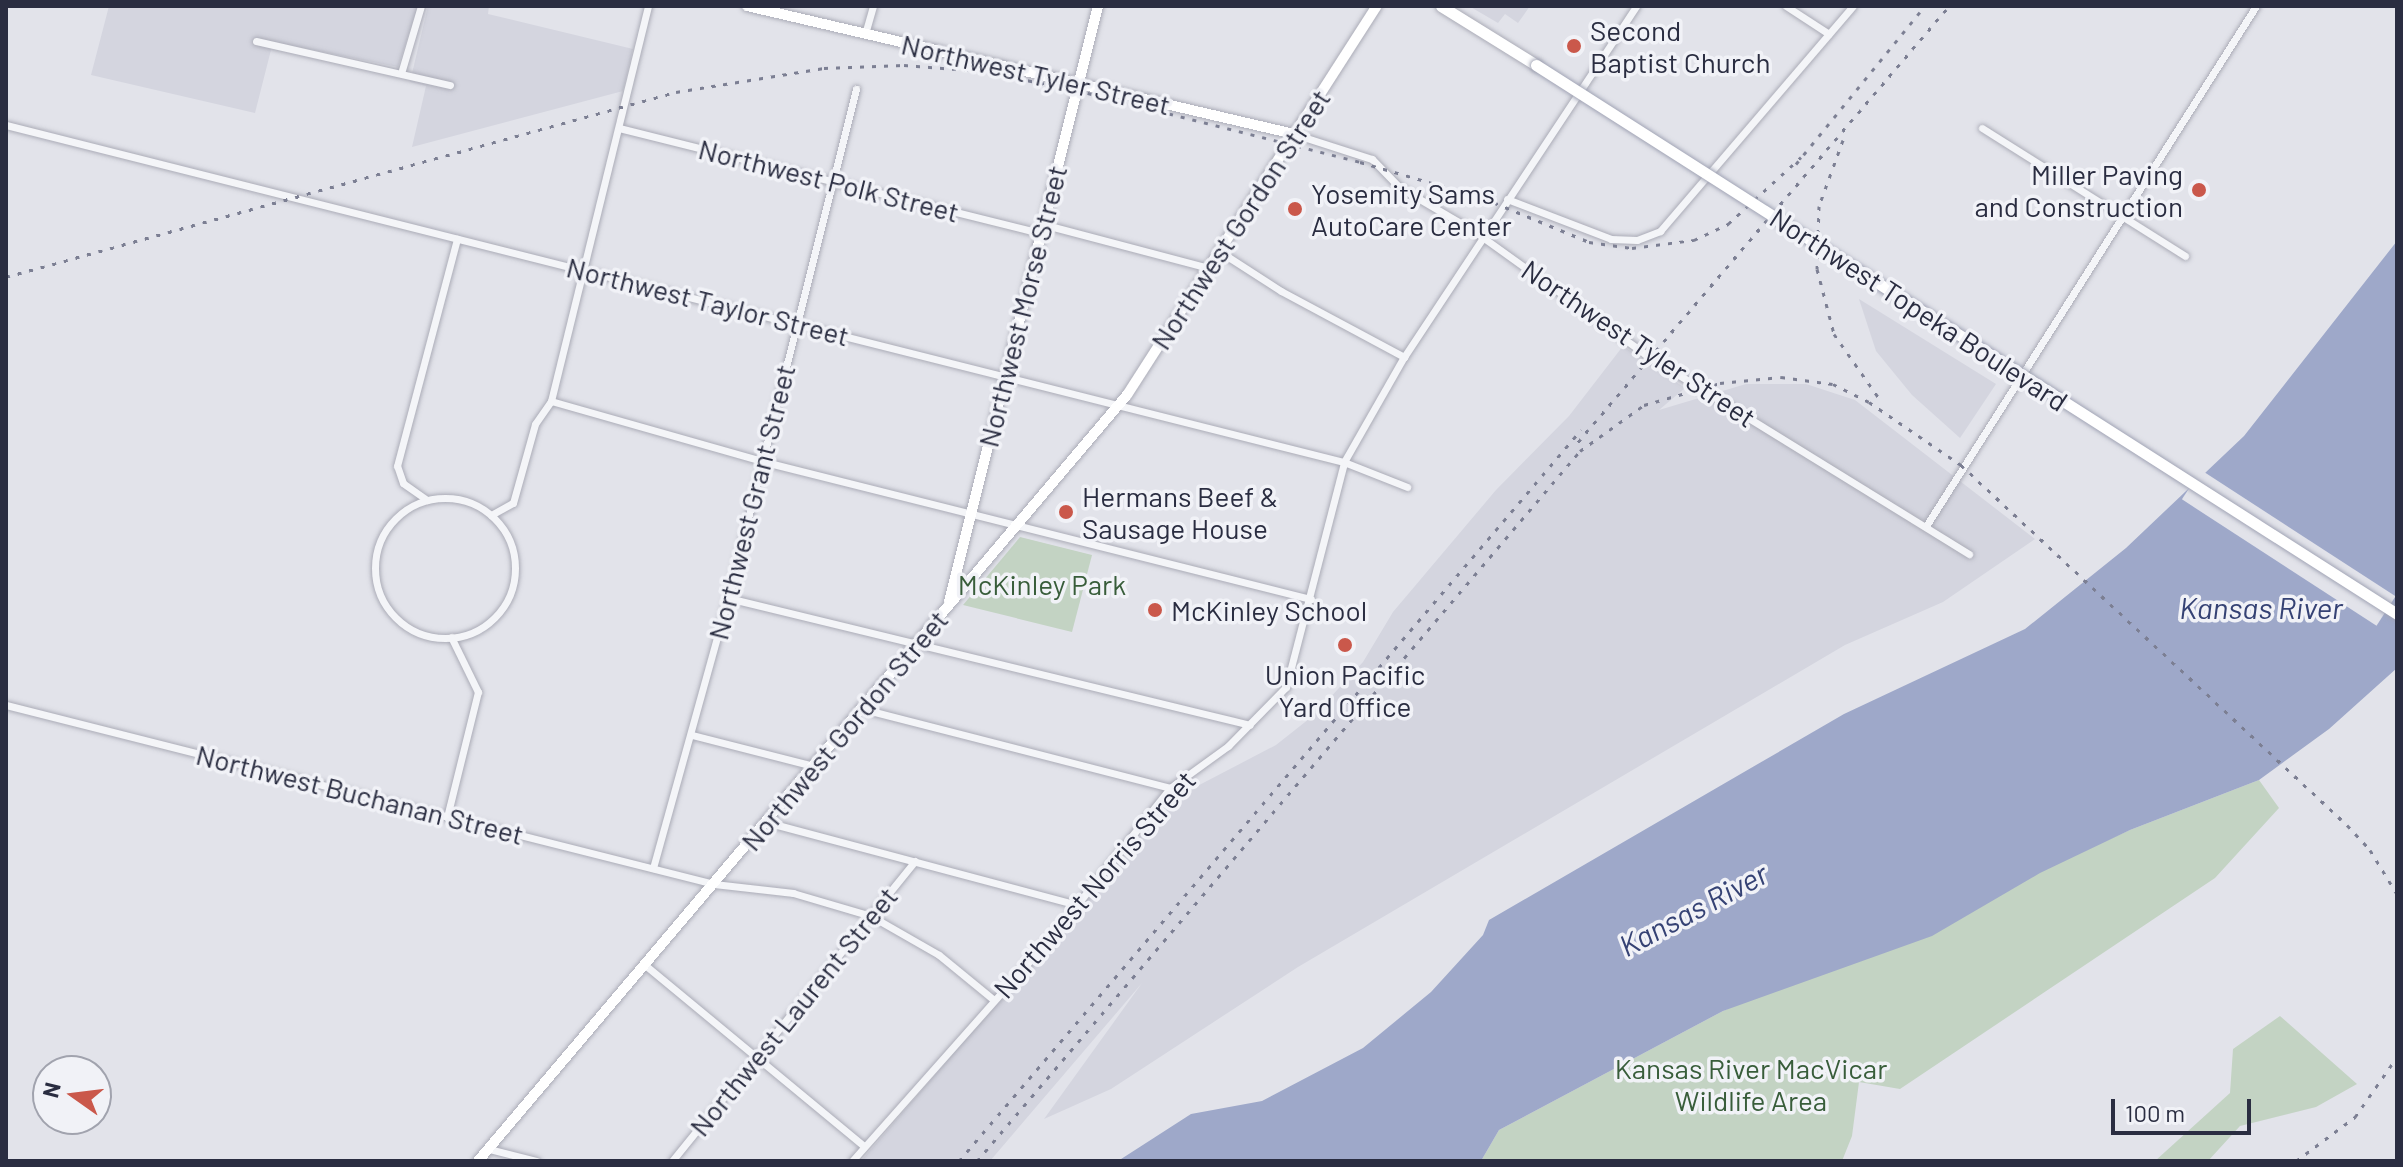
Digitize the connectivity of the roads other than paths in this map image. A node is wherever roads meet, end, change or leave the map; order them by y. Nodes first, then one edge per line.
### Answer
1 (421, 6) edge
2 (648, 6) edge
3 (747, 6) edge
4 (873, 6) edge
5 (1098, 6) edge
6 (1377, 6) edge
7 (1441, 6) edge
8 (1636, 6) edge
9 (1786, 6) edge
10 (1853, 6) edge
11 (2256, 6) edge
12 (865, 34) junction
13 (1829, 34) junction
14 (256, 41) dead end
15 (402, 70) junction
16 (1078, 83) junction
17 (450, 85) dead end
18 (856, 89) dead end
19 (6, 125) edge
20 (619, 128) junction
21 (1982, 128) dead end
22 (1294, 134) junction
23 (831, 180) junction
24 (1507, 199) junction
25 (2122, 217) junction
26 (1041, 228) junction
27 (457, 239) junction
28 (1485, 239) junction
29 (1219, 251) junction
30 (2185, 256) dead end
31 (1208, 268) junction
32 (585, 270) junction
33 (795, 323) junction
34 (1404, 357) junction
35 (1004, 376) junction
36 (551, 401) junction
37 (1119, 405) junction
38 (761, 461) junction
39 (1344, 462) junction
40 (1407, 487) dead end
41 (427, 500) junction
42 (970, 513) junction
43 (491, 515) junction
44 (1017, 526) junction
45 (1926, 526) junction
46 (1969, 554) dead end
47 (728, 598) junction
48 (1311, 599) junction
49 (949, 606) junction
50 (2397, 614) edge
51 (451, 637) junction
52 (916, 645) junction
53 (6, 705) edge
54 (863, 709) junction
55 (1250, 725) junction
56 (692, 735) junction
57 (814, 766) junction
58 (1170, 788) junction
59 (447, 817) junction
60 (766, 822) junction
61 (915, 861) junction
62 (653, 868) junction
63 (714, 884) junction
64 (1074, 904) junction
65 (871, 916) junction
66 (645, 965) junction
67 (994, 1000) junction
68 (758, 1054) junction
69 (864, 1146) junction
70 (489, 1149) junction
71 (478, 1161) edge
72 (536, 1161) edge
73 (672, 1161) edge
74 (852, 1161) edge

1 - 15 street
2 - 20 street
3 - 12 main road, Northwest Tyler Street
4 - 12 street
5 - 16 main road, Northwest Morse Street
6 - 22 main road, Northwest Gordon Street
7 - 50 main road, Northwest Topeka Boulevard, bridge
8 - 24 street
9 - 13 street
10 - 13 street
11 - 25 street
12 - 16 main road, Northwest Tyler Street
13 - 24 street
14 - 15 street
15 - 17 street
16 - 22 main road, Northwest Tyler Street
16 - 26 main road, Northwest Morse Street
18 - 23 street, Northwest Grant Street
19 - 27 street, Northwest Taylor Street
20 - 23 street, Northwest Polk Street
20 - 32 street
21 - 25 street
22 - 28 street, Northwest Tyler Street
22 - 29 main road, Northwest Gordon Street
23 - 26 street, Northwest Polk Street
23 - 33 street, Northwest Grant Street
24 - 28 street
25 - 30 street
25 - 45 street
26 - 31 street, Northwest Polk Street
26 - 35 main road, Northwest Morse Street
27 - 32 street, Northwest Taylor Street
27 - 41 street
28 - 34 street
28 - 45 street, Northwest Tyler Street
29 - 31 main road, Northwest Gordon Street
29 - 34 street
31 - 37 main road, Northwest Gordon Street
32 - 33 street, Northwest Taylor Street
32 - 36 street
33 - 35 street, Northwest Taylor Street
33 - 38 street, Northwest Grant Street
34 - 39 street
35 - 37 street, Northwest Taylor Street
35 - 42 main road, Northwest Morse Street
36 - 38 street
36 - 43 street
37 - 39 street, Northwest Taylor Street
37 - 44 main road, Northwest Gordon Street
38 - 42 street
38 - 47 street, Northwest Grant Street
39 - 40 street, Northwest Taylor Street
39 - 48 street
41 - 43 street
41 - 51 street
42 - 44 street
42 - 49 main road, Northwest Morse Street
43 - 51 street
44 - 48 street
44 - 49 main road, Northwest Gordon Street
45 - 46 street, Northwest Tyler Street
47 - 52 street
47 - 56 street, Northwest Grant Street
48 - 55 street, Northwest Norris Street
49 - 52 main road, Northwest Gordon Street
51 - 59 street
52 - 54 main road, Northwest Gordon Street
52 - 55 street
53 - 59 street, Northwest Buchanan Street
54 - 57 main road, Northwest Gordon Street
54 - 58 street
55 - 58 street, Northwest Norris Street
56 - 57 street
56 - 62 street, Northwest Grant Street
57 - 60 main road, Northwest Gordon Street
58 - 64 street, Northwest Norris Street
59 - 62 street, Northwest Buchanan Street
60 - 61 street
60 - 63 main road, Northwest Gordon Street
61 - 64 street
61 - 65 street, Northwest Laurent Street
62 - 63 street, Northwest Buchanan Street
63 - 65 street, Northwest Buchanan Street
63 - 66 main road, Northwest Gordon Street
64 - 67 street, Northwest Norris Street
65 - 67 street, Northwest Buchanan Street
65 - 68 street, Northwest Laurent Street
66 - 68 street
66 - 70 main road, Northwest Gordon Street
67 - 69 street, Northwest Norris Street
68 - 69 street
68 - 73 street, Northwest Laurent Street
69 - 74 street, Northwest Norris Street
70 - 71 main road, Northwest Gordon Street
70 - 72 street

